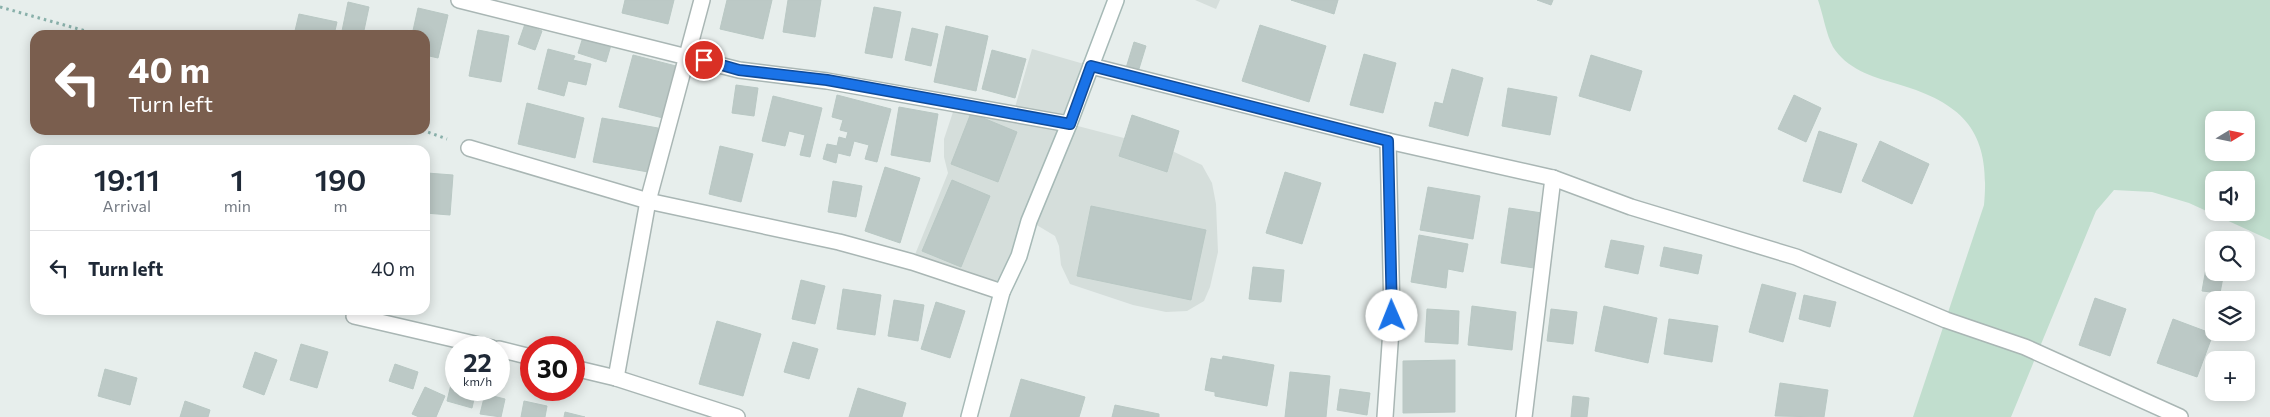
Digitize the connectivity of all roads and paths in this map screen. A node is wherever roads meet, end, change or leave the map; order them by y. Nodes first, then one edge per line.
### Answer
1 (459, 0) edge
2 (702, 0) edge
3 (1116, 0) edge
4 (0, 7) edge
5 (82, 30) edge
6 (686, 55) junction
7 (1091, 66) junction
8 (1070, 124) junction
9 (1388, 141) junction
10 (469, 148) dead end
11 (1553, 178) junction
12 (648, 201) junction
13 (1002, 292) junction
14 (354, 316) dead end
15 (445, 337) edge
16 (585, 371) edge
17 (616, 378) junction
18 (738, 417) edge
19 (969, 417) edge
20 (1386, 417) edge
21 (1524, 417) edge
22 (2180, 417) edge

1 - 6 street
2 - 6 street
3 - 7 street
4 - 5 path
6 - 8 street
6 - 12 street
7 - 8 street
7 - 9 street
8 - 13 street
9 - 11 street
9 - 20 street
10 - 12 street
11 - 21 street
11 - 22 street
12 - 13 street
12 - 17 street
13 - 19 street
14 - 15 street
16 - 17 street
17 - 18 street

